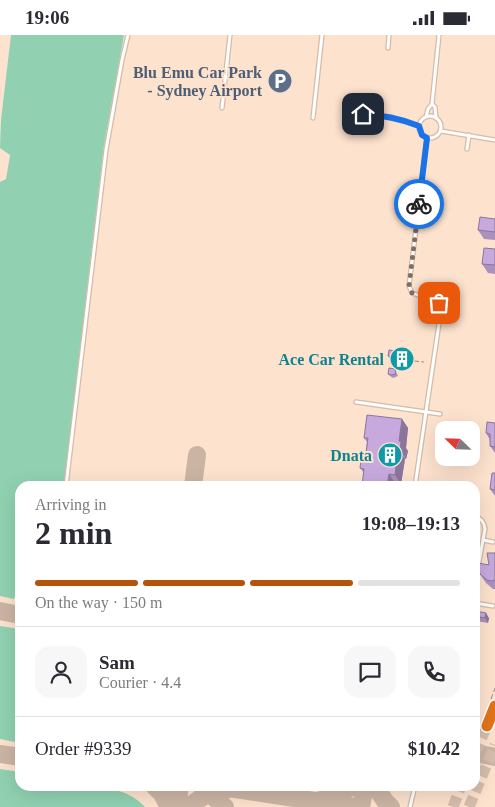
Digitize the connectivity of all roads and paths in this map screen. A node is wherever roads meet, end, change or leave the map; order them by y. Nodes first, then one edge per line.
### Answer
1 (128, 35) edge
2 (230, 35) edge
3 (322, 35) edge
4 (389, 35) edge
5 (439, 35) edge
6 (388, 48) dead end
7 (432, 103) junction
8 (222, 108) dead end
9 (363, 114) dead end
10 (426, 117) junction
11 (312, 118) dead end
12 (436, 118) junction
13 (419, 126) junction
14 (441, 131) junction
15 (469, 135) junction
16 (427, 138) junction
17 (495, 140) edge
18 (467, 149) dead end
19 (414, 361) dead end
20 (424, 362) dead end
21 (356, 402) dead end
22 (426, 411) junction
23 (440, 414) dead end
24 (67, 481) edge
25 (416, 481) edge
26 (480, 519) edge
27 (483, 540) junction
28 (493, 542) dead end
29 (480, 553) edge
30 (480, 604) edge
31 (494, 607) dead end
32 (495, 688) edge
33 (492, 705) edge
34 (487, 726) tunnel mouth
35 (414, 791) edge
36 (410, 807) edge

1 - 24 lane
2 - 8 lane
3 - 11 lane
4 - 6 lane
5 - 7 lane
7 - 10 lane
7 - 12 lane
9 - 13 lane
10 - 12 lane
10 - 13 lane
12 - 14 lane
13 - 16 lane
14 - 15 lane
14 - 16 lane
15 - 17 lane
15 - 18 lane
16 - 22 lane
19 - 20 path
21 - 22 lane
22 - 23 lane
22 - 25 lane
26 - 27 lane
27 - 28 lane
27 - 29 lane
30 - 31 lane
32 - 33 path
33 - 34 highway
35 - 36 lane

